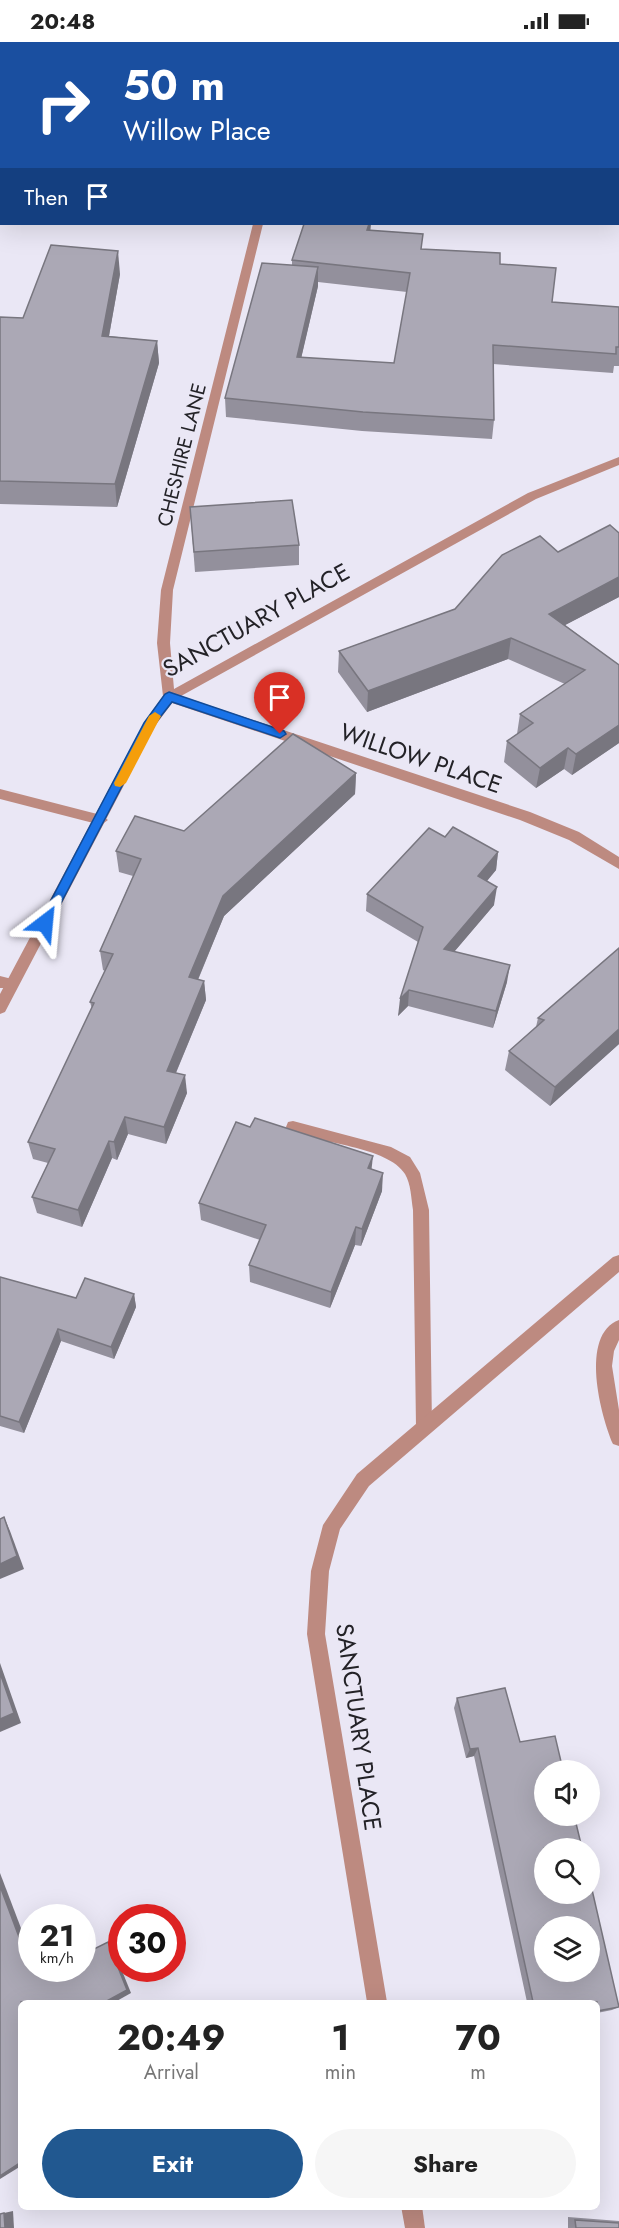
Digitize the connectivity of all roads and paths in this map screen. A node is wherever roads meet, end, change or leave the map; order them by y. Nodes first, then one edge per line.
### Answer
1 (258, 225) edge
2 (619, 461) edge
3 (169, 696) junction
4 (0, 794) edge
5 (101, 820) junction
6 (619, 864) edge
7 (6, 983) edge
8 (0, 1008) edge
9 (293, 1126) dead end
10 (619, 1262) edge
11 (619, 1327) edge
12 (424, 1427) junction
13 (619, 1438) edge
14 (377, 2000) edge
15 (412, 2210) edge
16 (415, 2228) edge

1 - 3 street, CHESHIRE LANE
2 - 3 street, SANCTUARY PLACE
3 - 5 street, SANCTUARY PLACE
3 - 6 street, WILLOW PLACE
4 - 5 street
5 - 7 street, SANCTUARY PLACE
7 - 8 street, SANCTUARY PLACE
9 - 12 street
10 - 12 street, SANCTUARY PLACE
11 - 13 street
12 - 14 street, SANCTUARY PLACE
15 - 16 street

